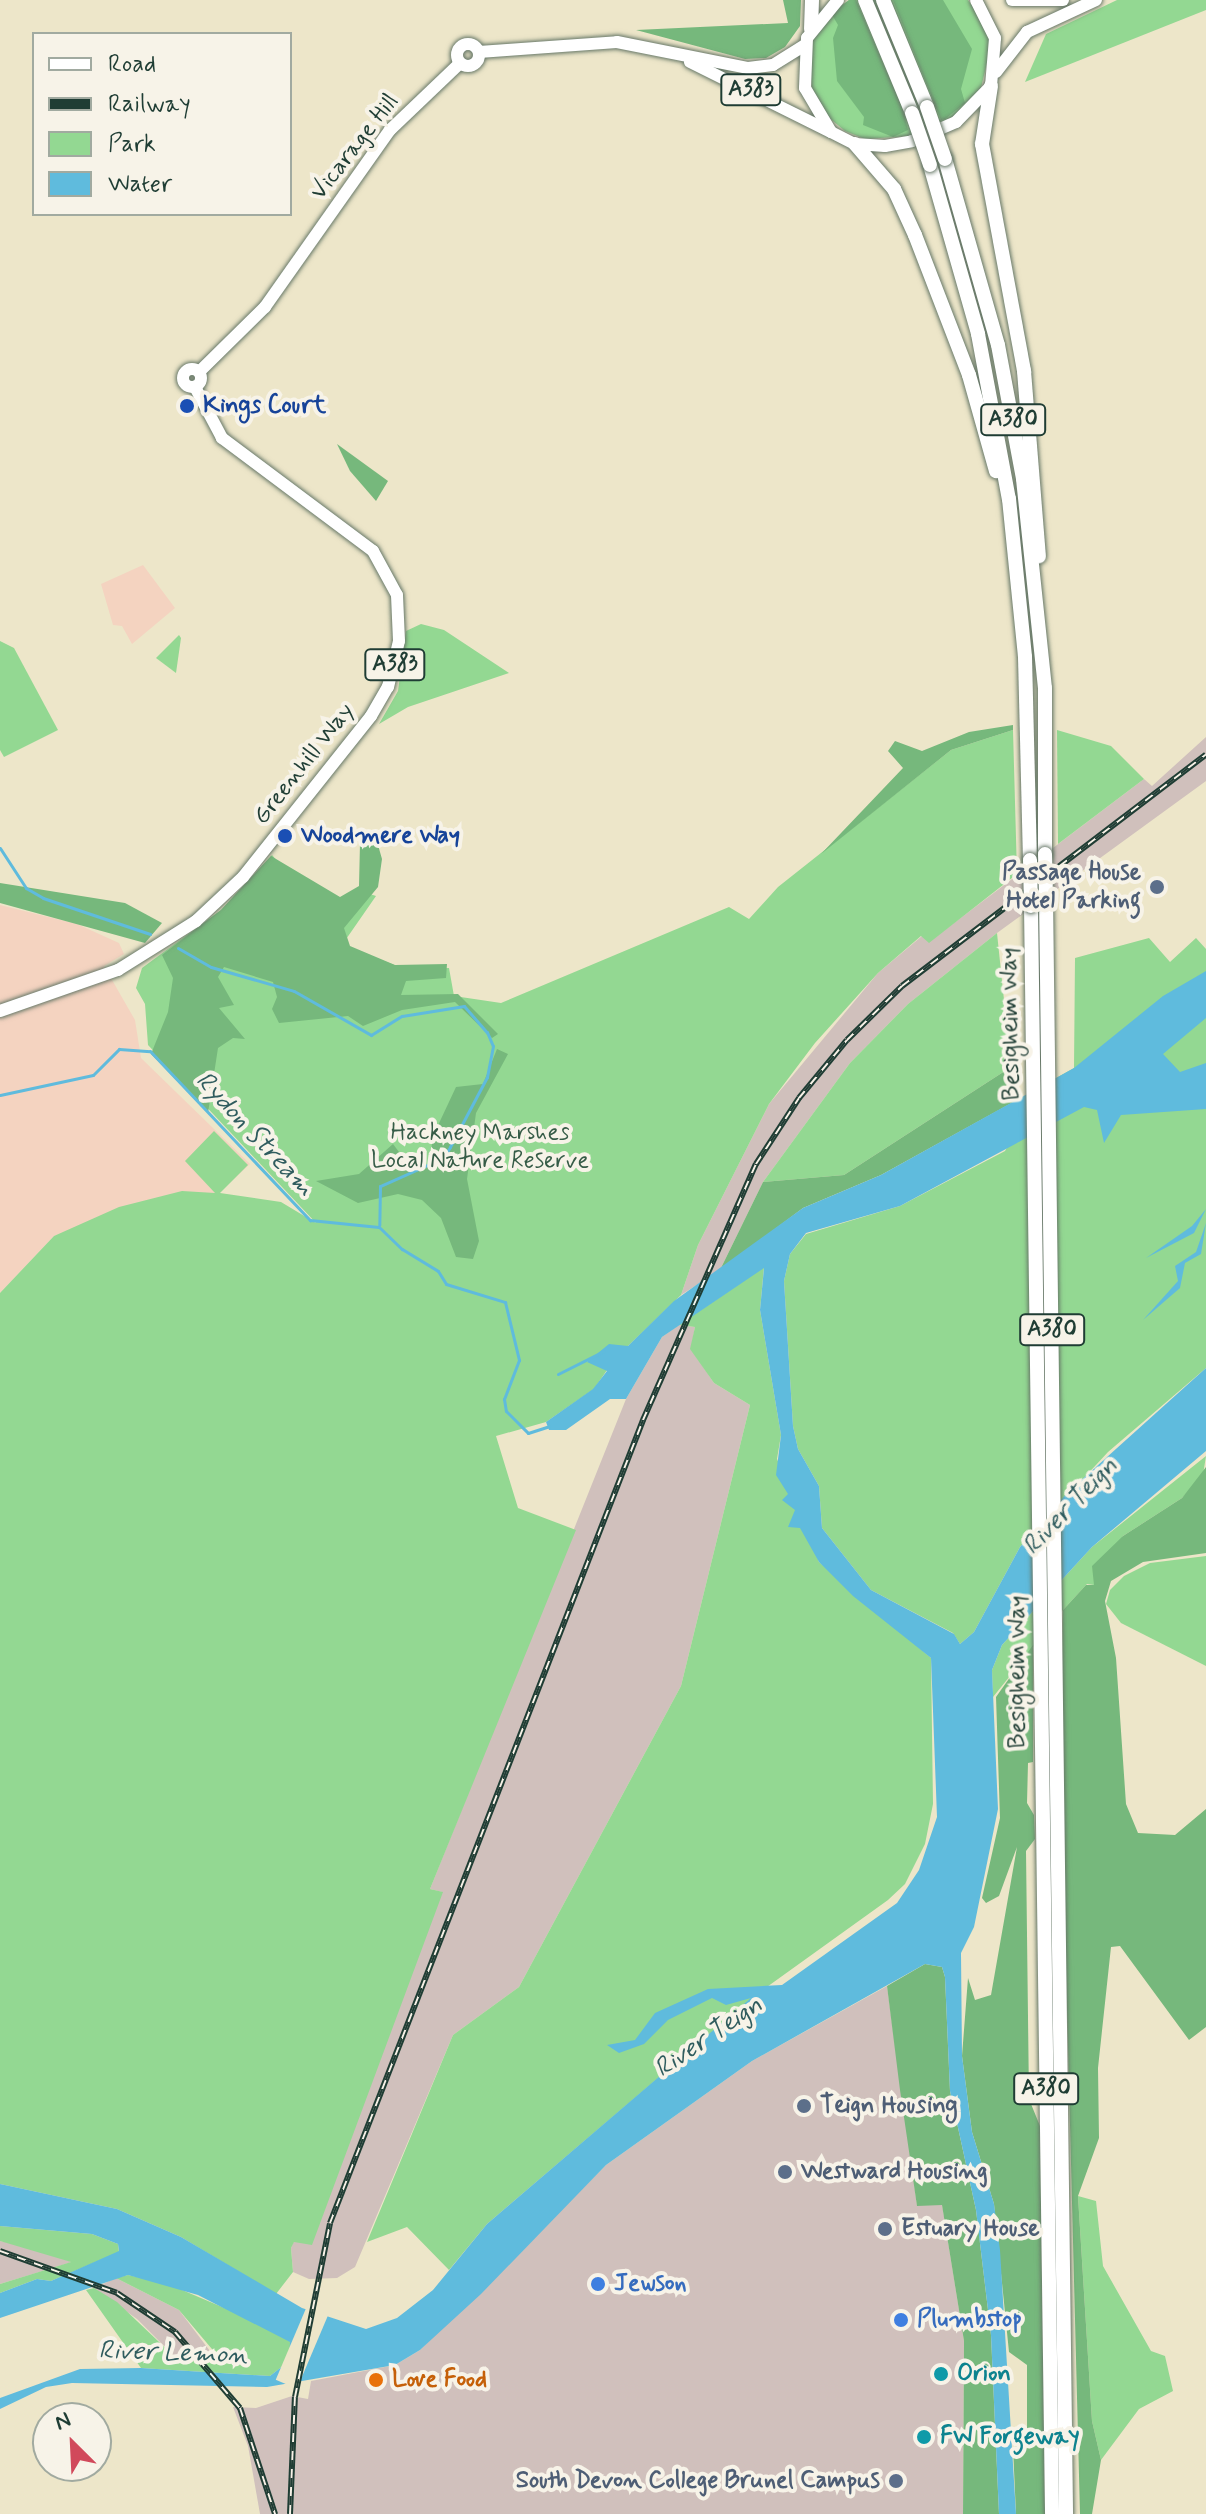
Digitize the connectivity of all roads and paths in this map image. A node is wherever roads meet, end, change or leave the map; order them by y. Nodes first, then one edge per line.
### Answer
1 (812, 0) edge
2 (838, 0) edge
3 (865, 0) edge
4 (976, 0) edge
5 (1012, 0) edge
6 (1063, 0) edge
7 (1096, 0) edge
8 (885, 3) edge
9 (811, 29) junction
10 (805, 45) junction
11 (670, 51) junction
12 (993, 79) junction
13 (831, 132) junction
14 (855, 144) junction
15 (195, 387) joint
16 (1016, 553) junction
17 (1037, 591) junction
18 (0, 1011) edge
19 (1048, 1663) junction
20 (1052, 2514) edge
21 (1066, 2514) edge

1 - 9 highway
2 - 9 main road
3 - 16 highway, A380, bridge
4 - 12 main road
5 - 6 main road
7 - 12 main road
8 - 17 highway, A380, bridge
9 - 10 main road
10 - 11 main road, A383
10 - 13 main road
11 - 13 main road, A383
11 - 15 main road, Vicarage Hill / A383
12 - 14 main road
12 - 17 highway, A380
13 - 14 main road
14 - 16 highway, A380
15 - 18 main road, Greenhill Way / A383
16 - 19 highway, Besigheim Way / A380, bridge
17 - 19 highway, Besigheim Way / A380, bridge
19 - 20 highway, Besigheim Way / A380
19 - 21 highway, Besigheim Way / A380

